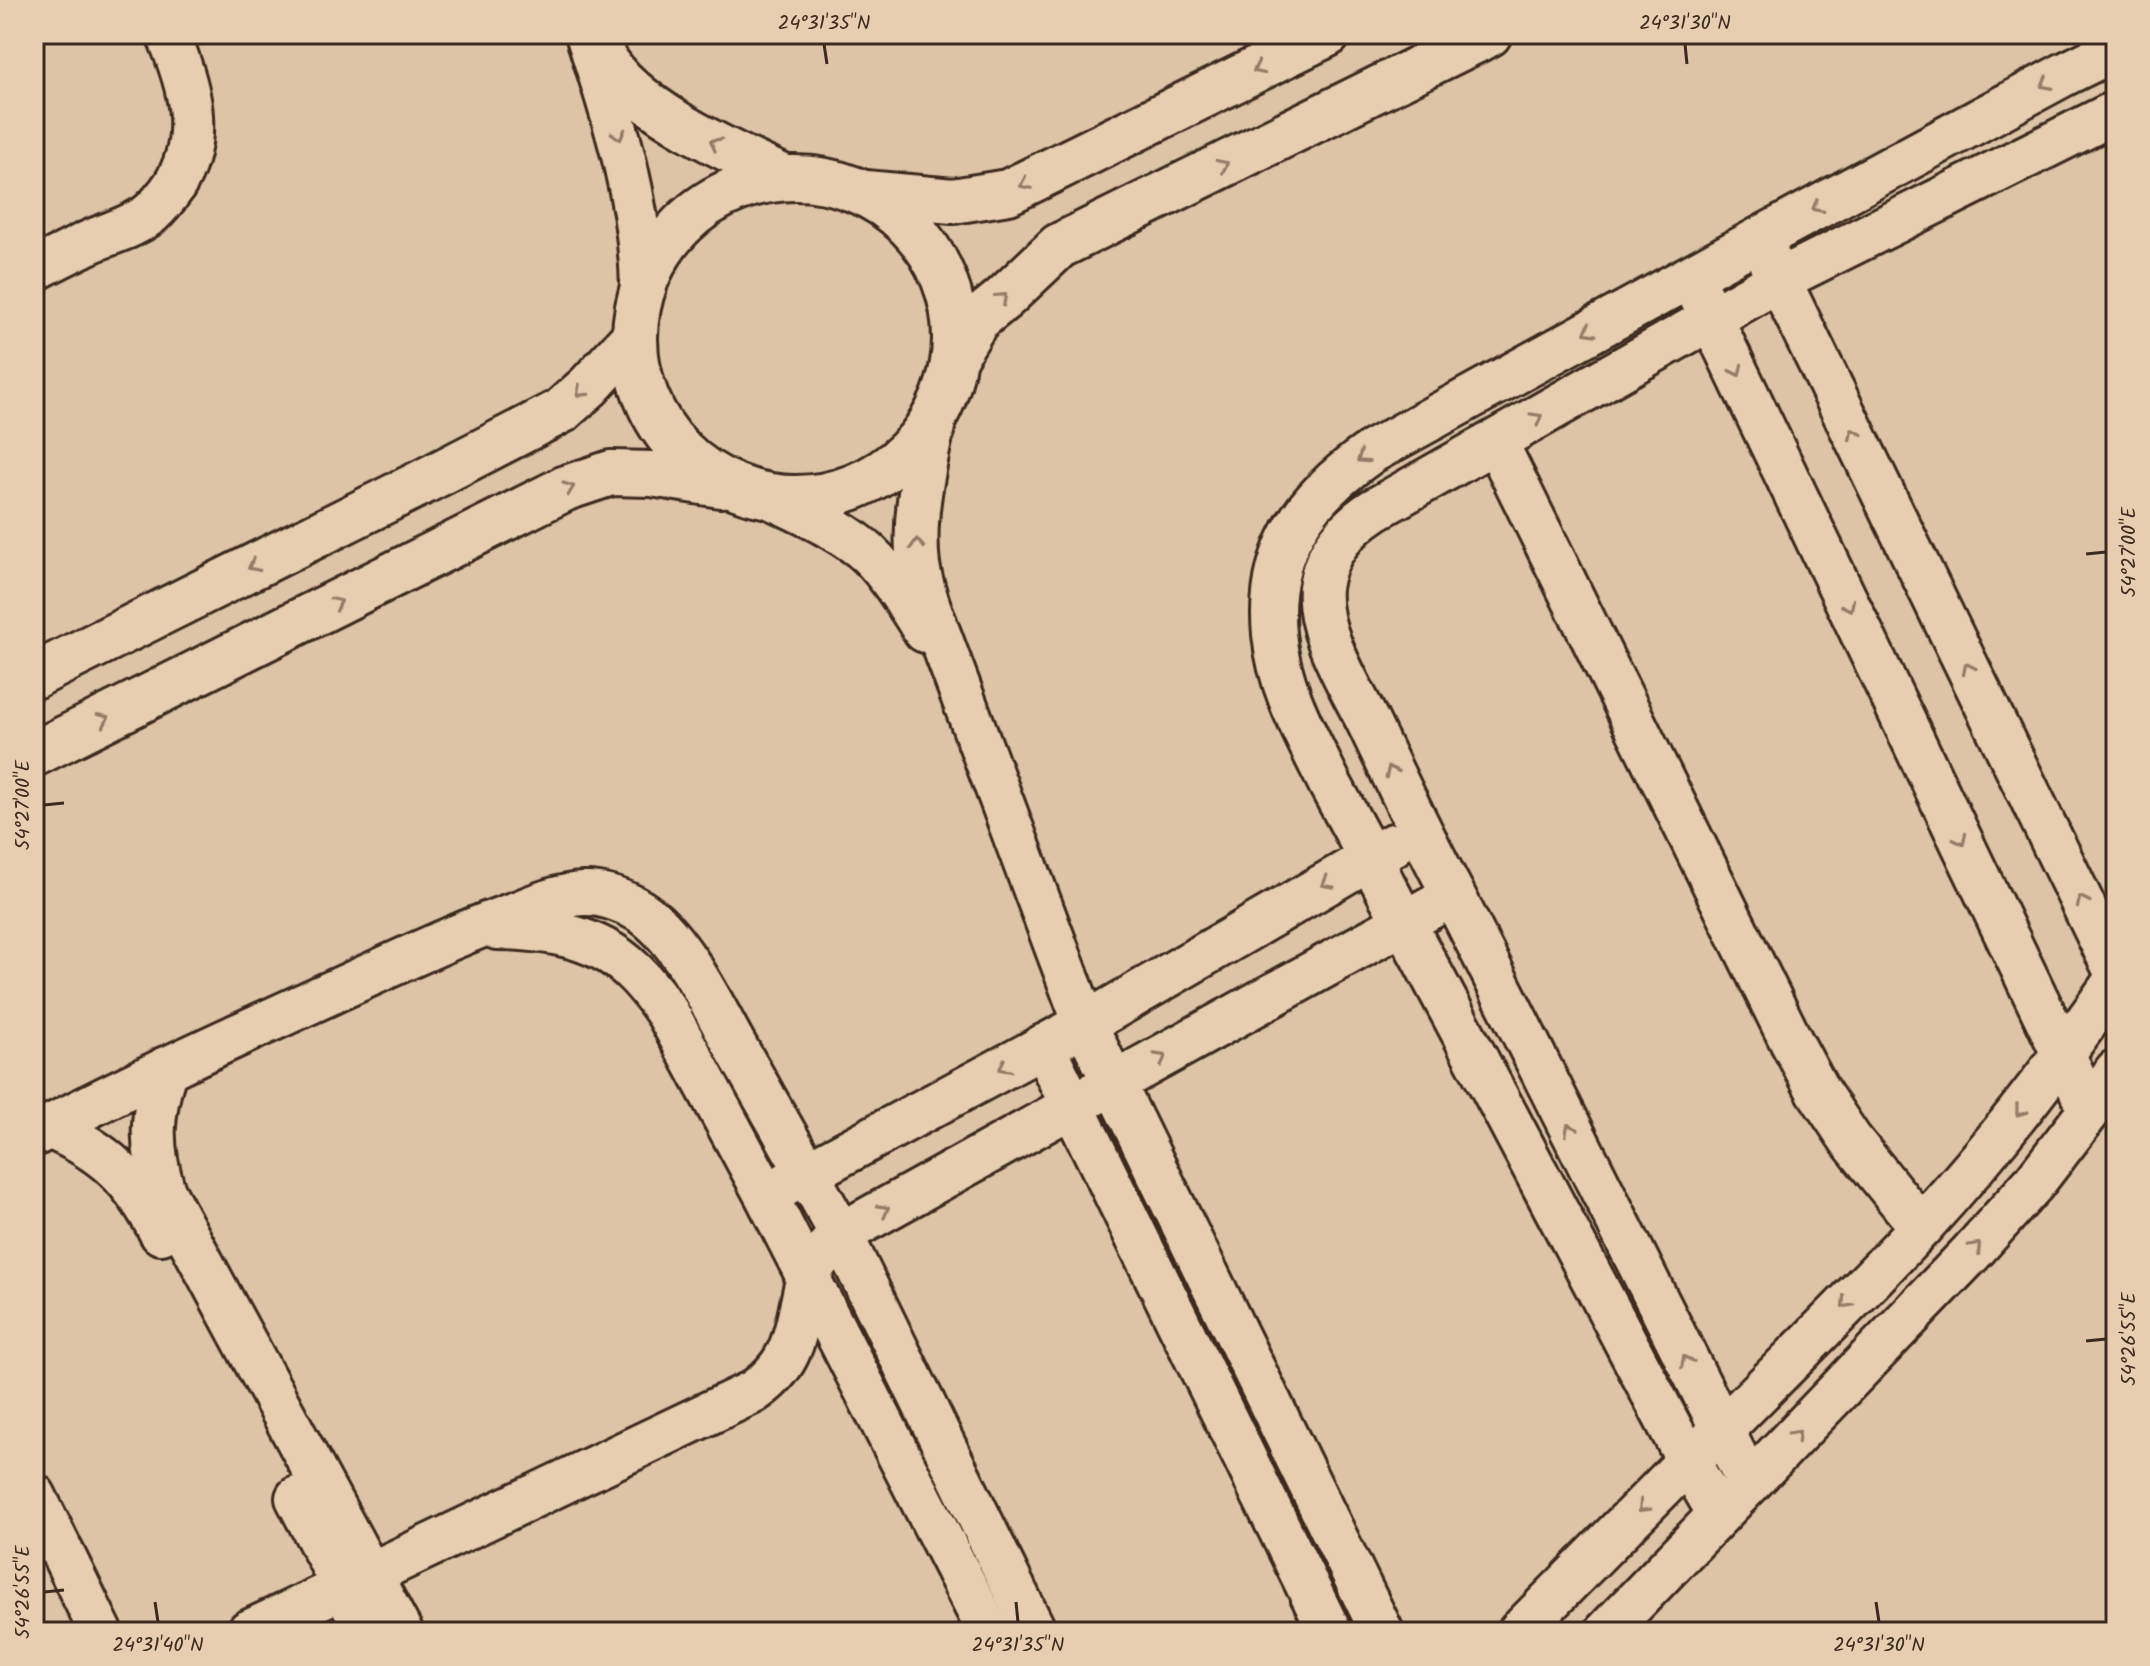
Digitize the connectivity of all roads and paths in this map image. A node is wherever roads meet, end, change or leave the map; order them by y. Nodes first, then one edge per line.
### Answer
1 (143, 34) edge
2 (168, 34) edge
3 (590, 34) edge
4 (1328, 34) edge
5 (1489, 34) edge
6 (2116, 49) edge
7 (2116, 112) edge
8 (785, 177) junction
9 (865, 193) junction
10 (1759, 239) junction
11 (85, 244) junction
12 (34, 270) edge
13 (1691, 276) junction
14 (1779, 280) junction
15 (642, 287) junction
16 (1711, 317) junction
17 (635, 336) junction
18 (954, 358) junction
19 (935, 417) junction
20 (1496, 442) junction
21 (752, 492) junction
22 (953, 672) junction
23 (34, 676) edge
24 (34, 754) edge
25 (1419, 831) junction
26 (1369, 858) junction
27 (1453, 894) junction
28 (1404, 922) junction
29 (476, 927) junction
30 (2116, 972) edge
31 (2116, 980) edge
32 (1085, 1024) junction
33 (1043, 1046) junction
34 (2064, 1055) junction
35 (166, 1068) junction
36 (2116, 1071) edge
37 (1116, 1083) junction
38 (1073, 1106) junction
39 (2090, 1110) junction
40 (41, 1131) edge
41 (807, 1173) junction
42 (766, 1195) junction
43 (1921, 1227) junction
44 (841, 1234) junction
45 (808, 1279) junction
46 (1721, 1431) junction
47 (1688, 1461) junction
48 (1749, 1483) junction
49 (34, 1495) edge
50 (1719, 1514) junction
51 (357, 1581) junction
52 (101, 1632) edge
53 (248, 1632) edge
54 (367, 1632) edge
55 (401, 1632) edge
56 (989, 1632) edge
57 (1035, 1632) edge
58 (1330, 1632) edge
59 (1382, 1632) edge
60 (1519, 1632) edge
61 (1606, 1632) edge

1 - 11 street
2 - 11 street
8 -> 3 street
3 -> 15 street
4 -> 9 street
18 -> 5 street
6 -> 10 street
7 - 14 street
8 - 9 street
8 - 15 street
9 - 18 street
10 - 13 street
10 - 14 street
11 - 12 street
13 - 16 street
13 -> 26 street
14 - 16 street
30 -> 14 street
15 - 17 street
20 -> 16 street
16 -> 34 street
17 - 21 street
17 -> 23 street
18 - 19 street
19 - 21 street
22 -> 19 street
25 -> 20 street
20 - 43 street
21 - 22 street
24 -> 21 street
22 - 32 street
25 - 26 street
25 - 27 street
26 - 28 street
26 -> 32 street
27 - 28 street
46 -> 27 street
37 -> 28 street
28 - 47 street
29 - 35 street
29 - 41 street
29 - 42 street
31 - 34 street
32 - 33 street
32 - 37 street
33 - 38 street
33 -> 41 street
34 - 39 street
34 -> 43 street
35 - 40 street
35 - 51 street
36 - 39 street
37 - 38 street
37 - 59 street
44 -> 38 street
38 - 58 street
48 -> 39 street
40 - 51 street
41 - 42 street
41 - 44 street
42 - 45 street
43 -> 46 street
44 - 45 street
44 - 57 street
45 - 51 street
45 - 56 street
46 - 47 street
46 - 48 street
47 - 50 street
47 -> 60 street
48 - 50 street
49 - 52 street
50 - 61 street
51 - 53 street
51 - 54 street
51 - 55 street

